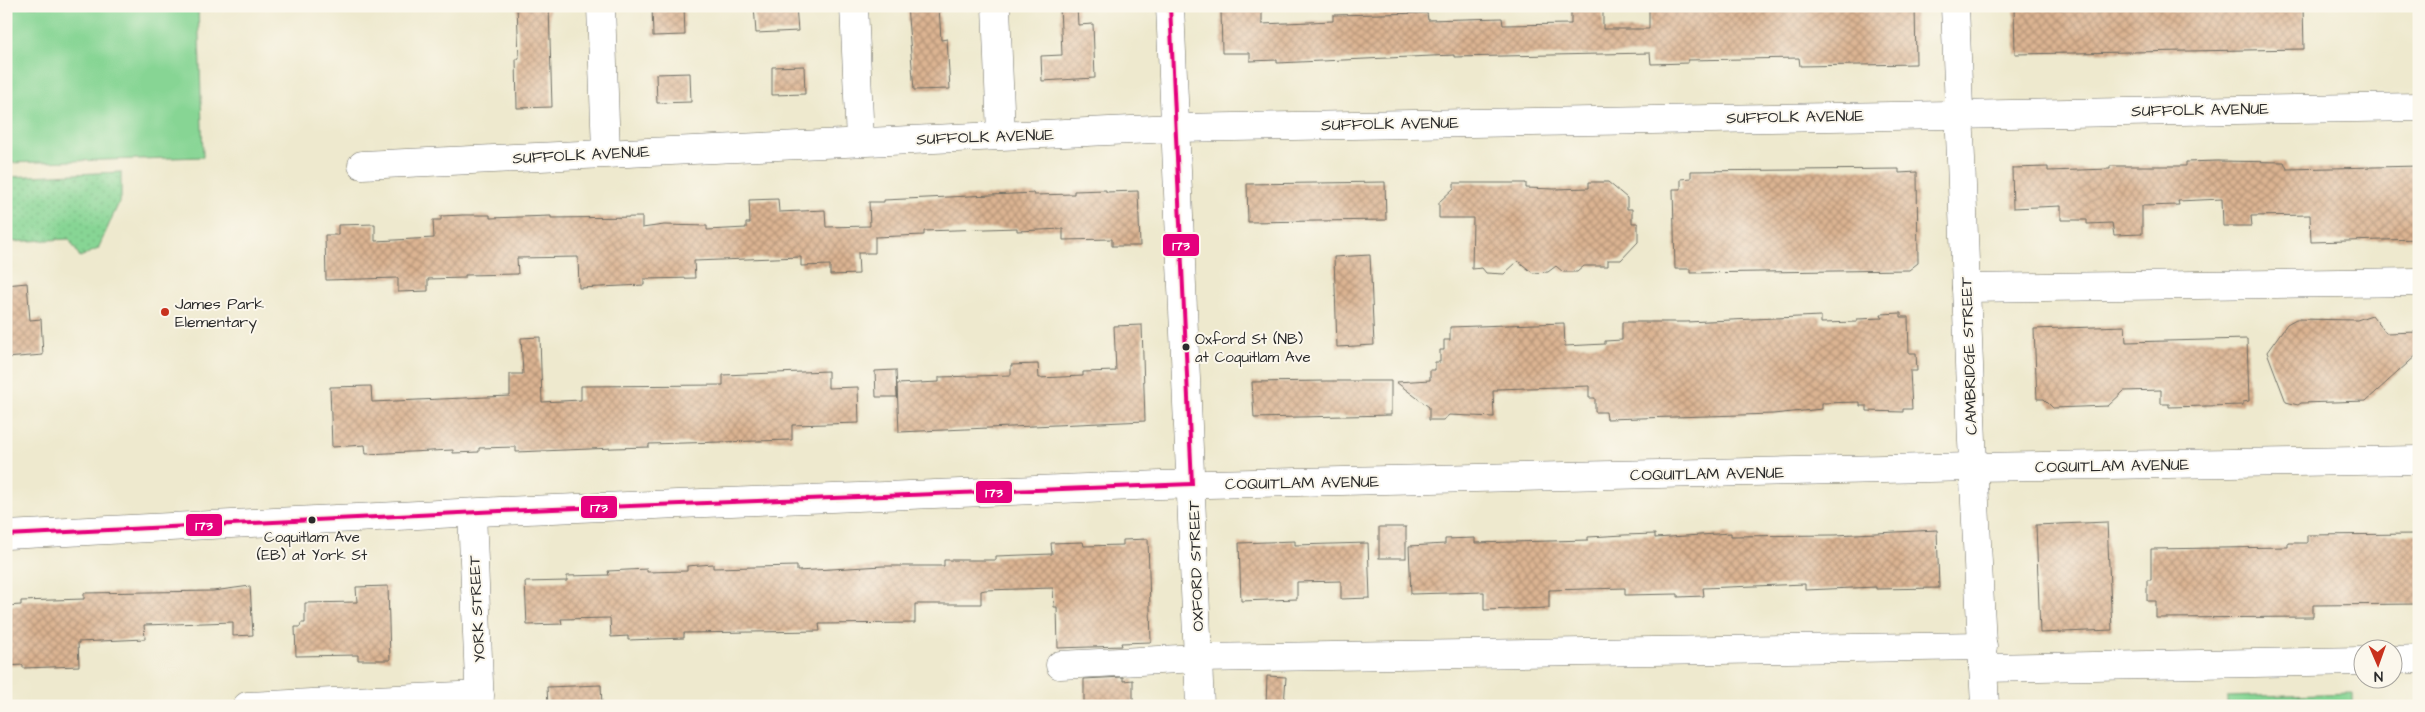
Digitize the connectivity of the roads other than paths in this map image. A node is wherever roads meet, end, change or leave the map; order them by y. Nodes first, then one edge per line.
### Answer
1 (601, 6) edge
2 (854, 6) edge
3 (996, 6) edge
4 (1170, 6) edge
5 (1955, 6) edge
6 (2419, 107) edge
7 (1959, 113) junction
8 (1175, 128) junction
9 (1001, 135) junction
10 (860, 141) junction
11 (606, 152) junction
12 (362, 165) dead end
13 (2419, 282) edge
14 (1966, 288) junction
15 (2419, 460) edge
16 (1973, 467) junction
17 (1192, 484) junction
18 (472, 513) junction
19 (6, 534) edge
20 (1983, 657) junction
21 (1199, 658) junction
22 (2419, 659) edge
23 (2352, 660) edge
24 (2402, 660) edge
25 (1060, 665) dead end
26 (480, 700) edge
27 (246, 706) edge
28 (1200, 706) edge
29 (1985, 706) edge

1 - 11 street
2 - 10 street
3 - 9 street
4 - 8 street, OXFORD STREET
5 - 7 street, CAMBRIDGE STREET
6 - 7 street, SUFFOLK AVENUE
7 - 8 street, SUFFOLK AVENUE
7 - 14 street, CAMBRIDGE STREET
8 - 9 street, SUFFOLK AVENUE
8 - 17 street, OXFORD STREET
9 - 10 street, SUFFOLK AVENUE
10 - 11 street, SUFFOLK AVENUE
11 - 12 street, SUFFOLK AVENUE
13 - 14 street
14 - 16 street, CAMBRIDGE STREET
15 - 16 street, COQUITLAM AVENUE
16 - 17 street, COQUITLAM AVENUE
16 - 20 street, CAMBRIDGE STREET
17 - 18 street, COQUITLAM AVENUE
17 - 21 street, OXFORD STREET
18 - 19 street, COQUITLAM AVENUE
18 - 26 street, YORK STREET
20 - 21 street
20 - 23 street
20 - 29 street, CAMBRIDGE STREET
21 - 25 street
21 - 28 street, OXFORD STREET
22 - 24 street
26 - 27 street

